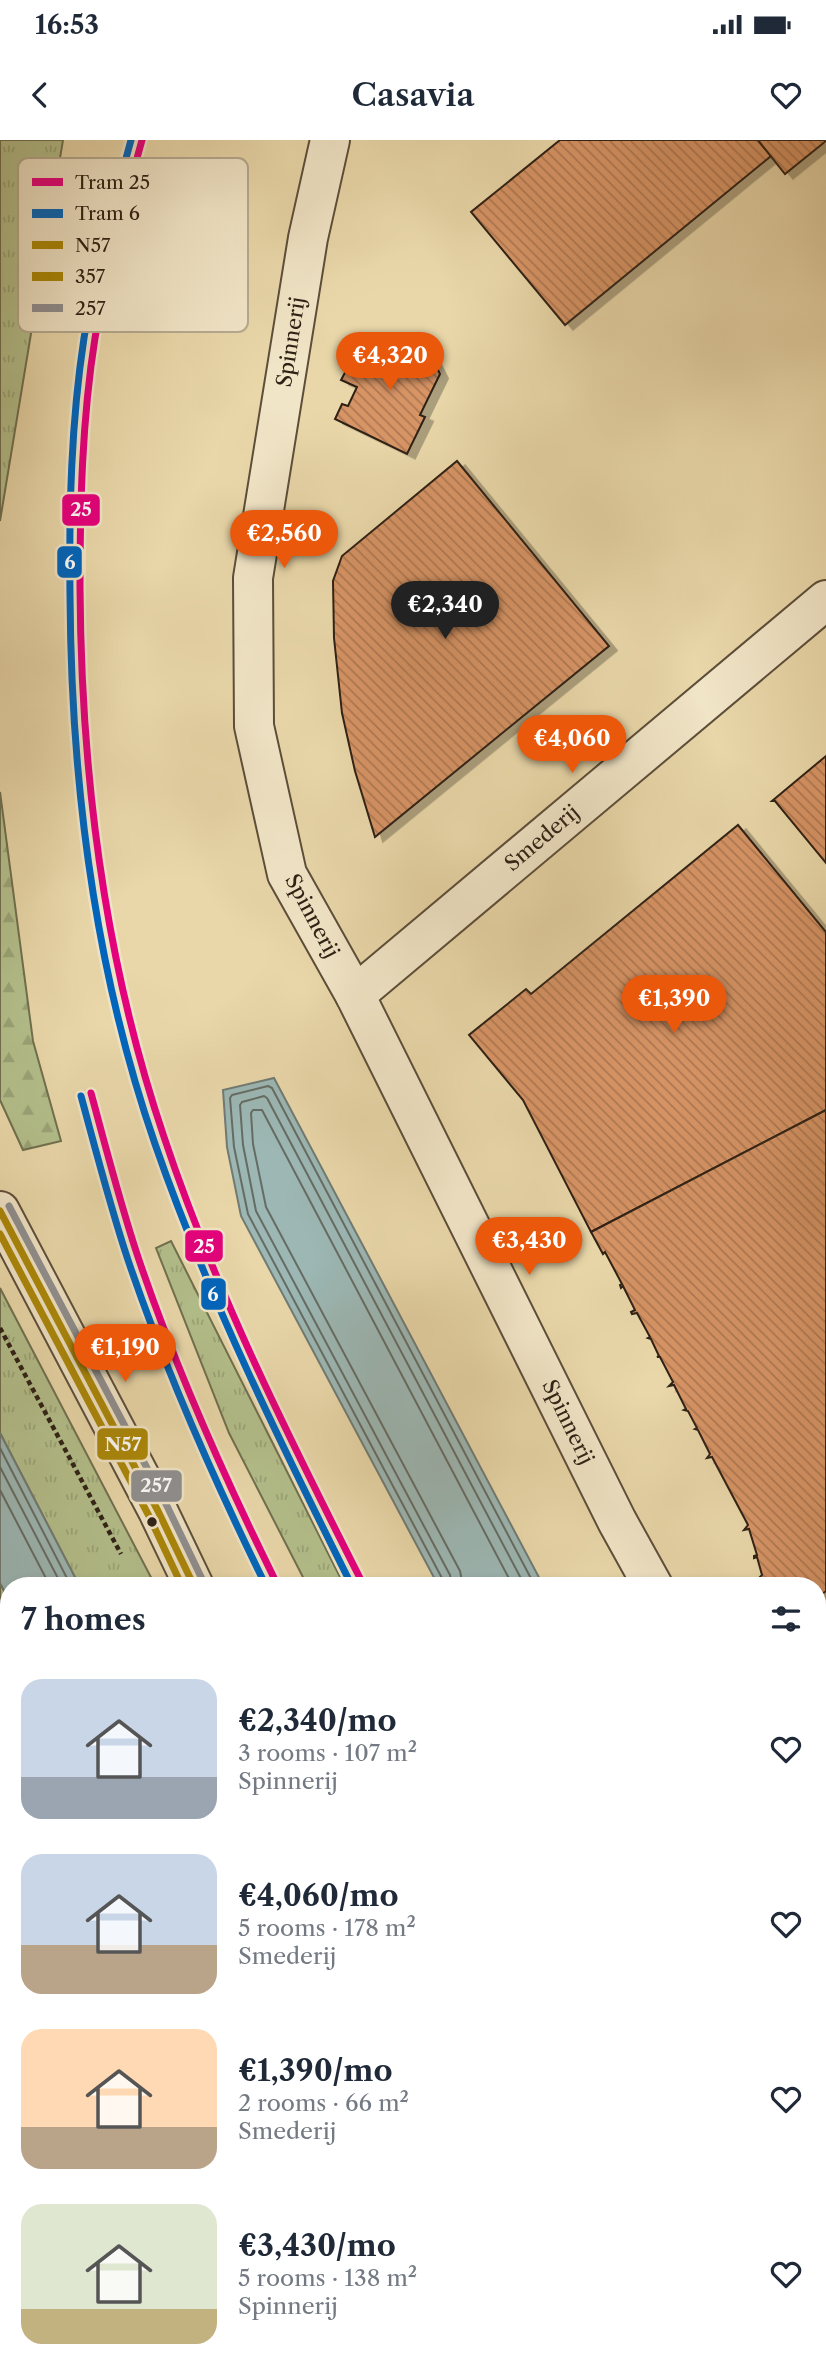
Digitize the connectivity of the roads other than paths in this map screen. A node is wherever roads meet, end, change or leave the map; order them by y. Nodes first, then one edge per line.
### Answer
1 (330, 140) edge
2 (826, 600) edge
3 (355, 995) junction
4 (0, 1211) edge
5 (190, 1577) edge
6 (648, 1577) edge

1 - 3 street, Spinnerij
2 - 3 street, Smederij
3 - 6 street, Spinnerij
4 - 5 street

